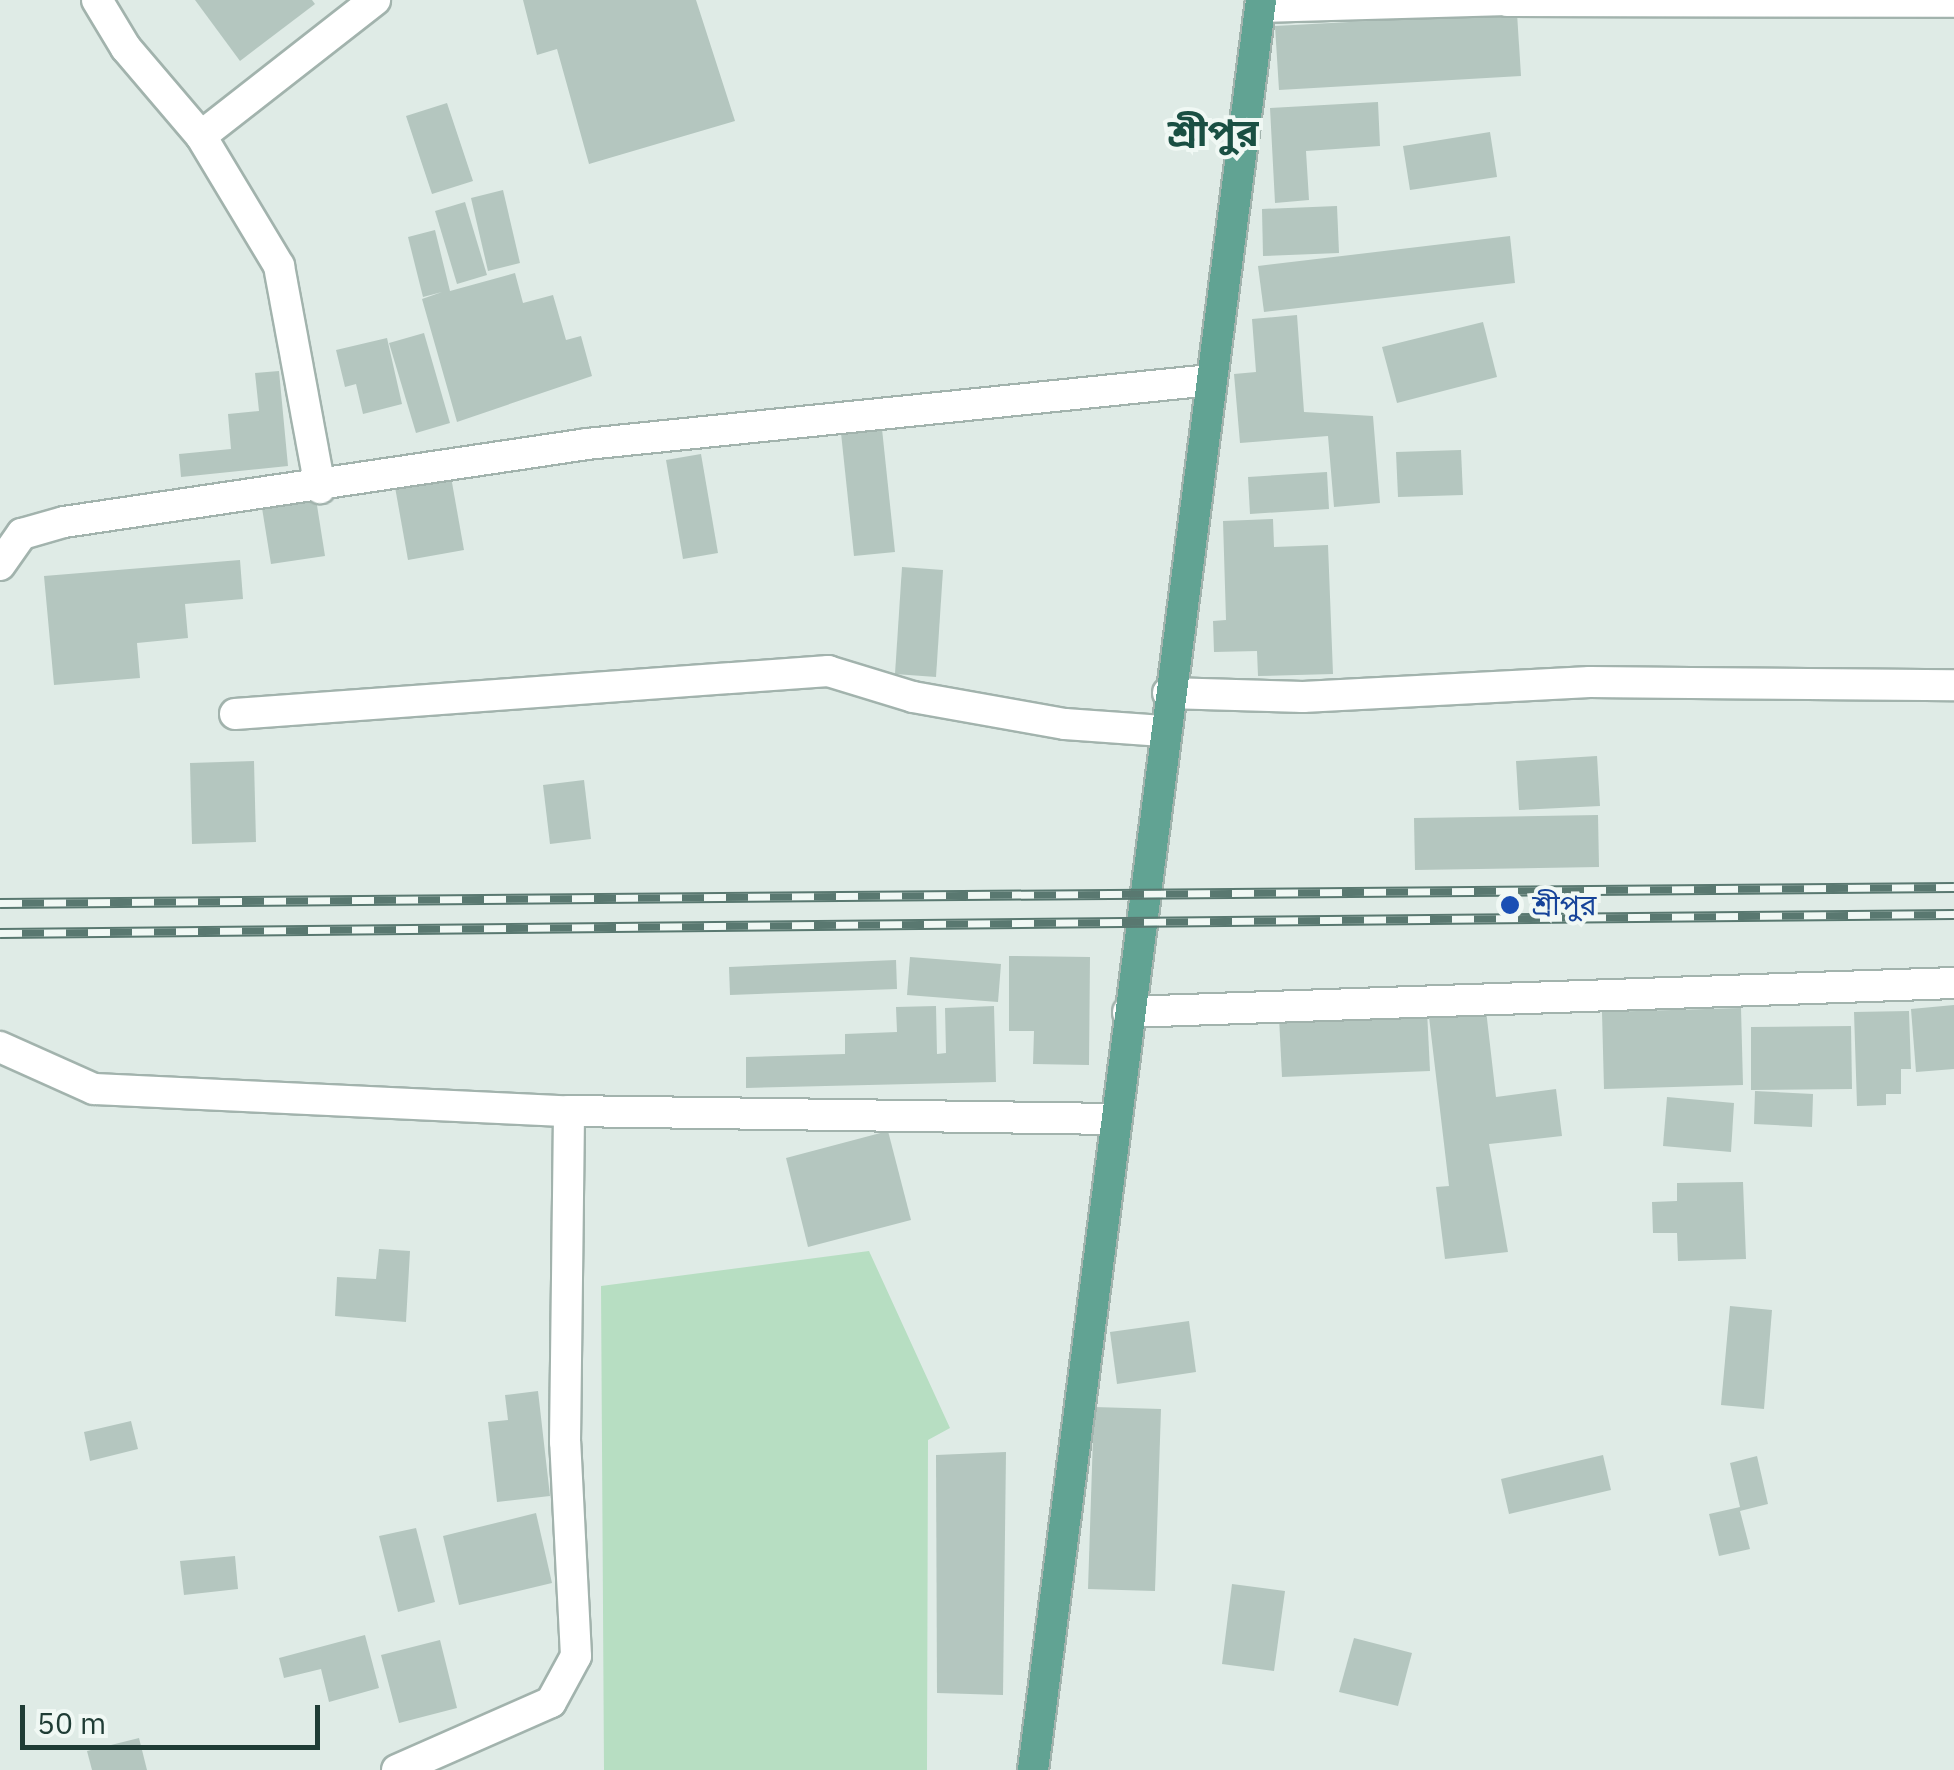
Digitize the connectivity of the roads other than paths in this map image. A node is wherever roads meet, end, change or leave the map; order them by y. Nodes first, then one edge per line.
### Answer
1 (98, 0) edge
2 (375, 0) edge
3 (1508, 0) edge
4 (1581, 1) edge
5 (1954, 2) edge
6 (1261, 3) edge
7 (200, 136) junction
8 (1211, 380) junction
9 (320, 488) junction
10 (0, 564) edge
11 (1954, 685) edge
12 (1168, 693) junction
13 (236, 714) dead end
14 (1163, 731) junction
15 (1954, 983) edge
16 (1128, 1012) junction
17 (0, 1047) edge
18 (569, 1111) junction
19 (1115, 1119) junction
20 (397, 1770) edge
21 (1033, 1770) edge

1 - 7 street
2 - 7 street
3 - 4 street
3 - 6 street
4 - 5 street
6 - 8 main road
7 - 9 street
8 - 9 street
8 - 12 main road
9 - 10 street
11 - 12 street
12 - 14 main road
13 - 14 street
14 - 16 main road
15 - 16 street
16 - 19 main road
17 - 18 street
18 - 19 street
18 - 20 street
19 - 21 main road

